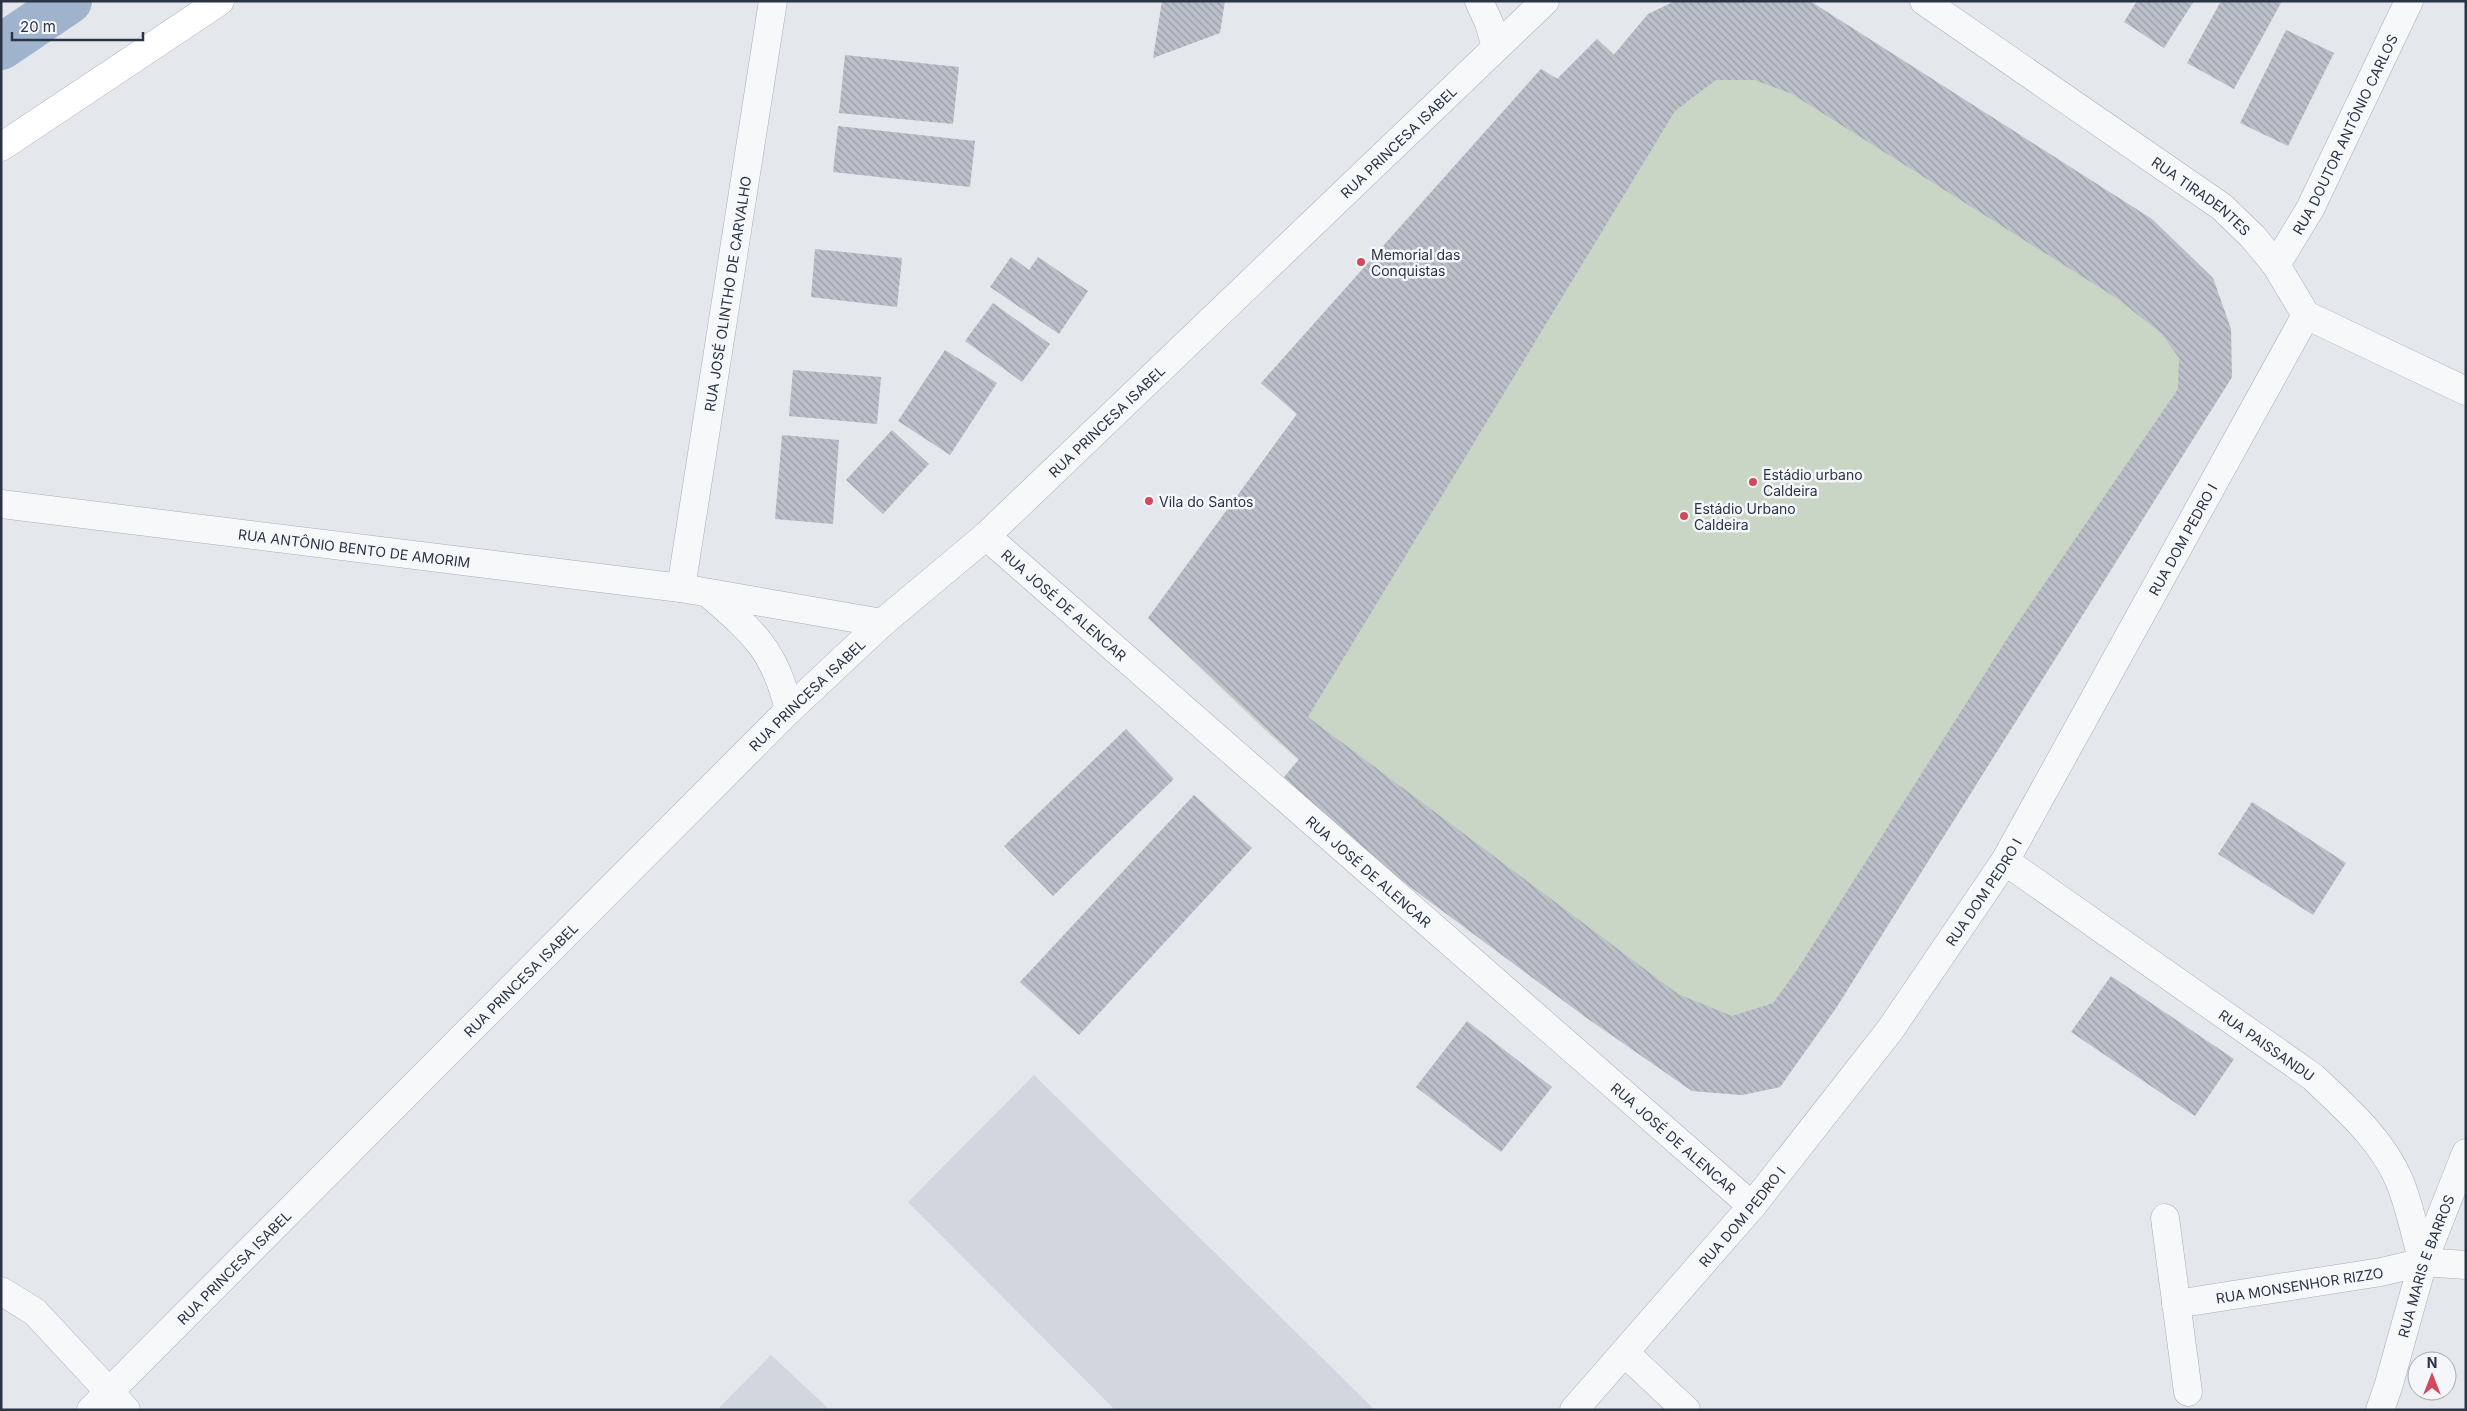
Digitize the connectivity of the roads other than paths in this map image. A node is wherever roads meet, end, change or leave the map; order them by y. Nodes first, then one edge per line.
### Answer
1 (220, 1) edge
2 (773, 1) edge
3 (1479, 1) edge
4 (1544, 1) edge
5 (1924, 1) edge
6 (2409, 1) edge
7 (1496, 48) junction
8 (1, 147) edge
9 (2276, 265) junction
10 (2306, 315) junction
11 (2466, 391) edge
12 (1, 504) edge
13 (986, 536) junction
14 (694, 590) junction
15 (882, 623) junction
16 (789, 710) junction
17 (2005, 861) junction
18 (2466, 1153) edge
19 (1752, 1206) junction
20 (2165, 1218) dead end
21 (2422, 1262) junction
22 (2466, 1265) edge
23 (1, 1291) edge
24 (2176, 1304) junction
25 (1625, 1353) junction
26 (2188, 1392) dead end
27 (109, 1404) edge
28 (1574, 1410) edge
29 (1686, 1410) edge
30 (2380, 1410) edge

1 - 8 main road
2 - 14 street, RUA JOSÉ OLINTHO DE CARVALHO
3 - 7 street
4 - 7 street, RUA PRINCESA ISABEL
5 - 9 street, RUA TIRADENTES
6 - 9 street, RUA DOUTOR ANTÔNIO CARLOS
7 - 13 street, RUA PRINCESA ISABEL
9 - 10 street, RUA TIRADENTES
10 - 11 street
10 - 17 street, RUA DOM PEDRO I
12 - 14 street, RUA ANTÔNIO BENTO DE AMORIM
13 - 15 street, RUA PRINCESA ISABEL
13 - 19 street, RUA JOSÉ DE ALENCAR
14 - 15 street, RUA ANTÔNIO BENTO DE AMORIM
14 - 16 street
15 - 16 street, RUA PRINCESA ISABEL
16 - 27 street, RUA PRINCESA ISABEL
17 - 19 street, RUA DOM PEDRO I
17 - 21 street, RUA PAISSANDU
18 - 21 street, RUA MARIS E BARROS
19 - 25 street, RUA DOM PEDRO I
20 - 24 street
21 - 22 street
21 - 24 street, RUA MONSENHOR RIZZO
21 - 30 street, RUA MARIS E BARROS
23 - 27 street
24 - 26 street
25 - 28 street, RUA DOM PEDRO I
25 - 29 street

